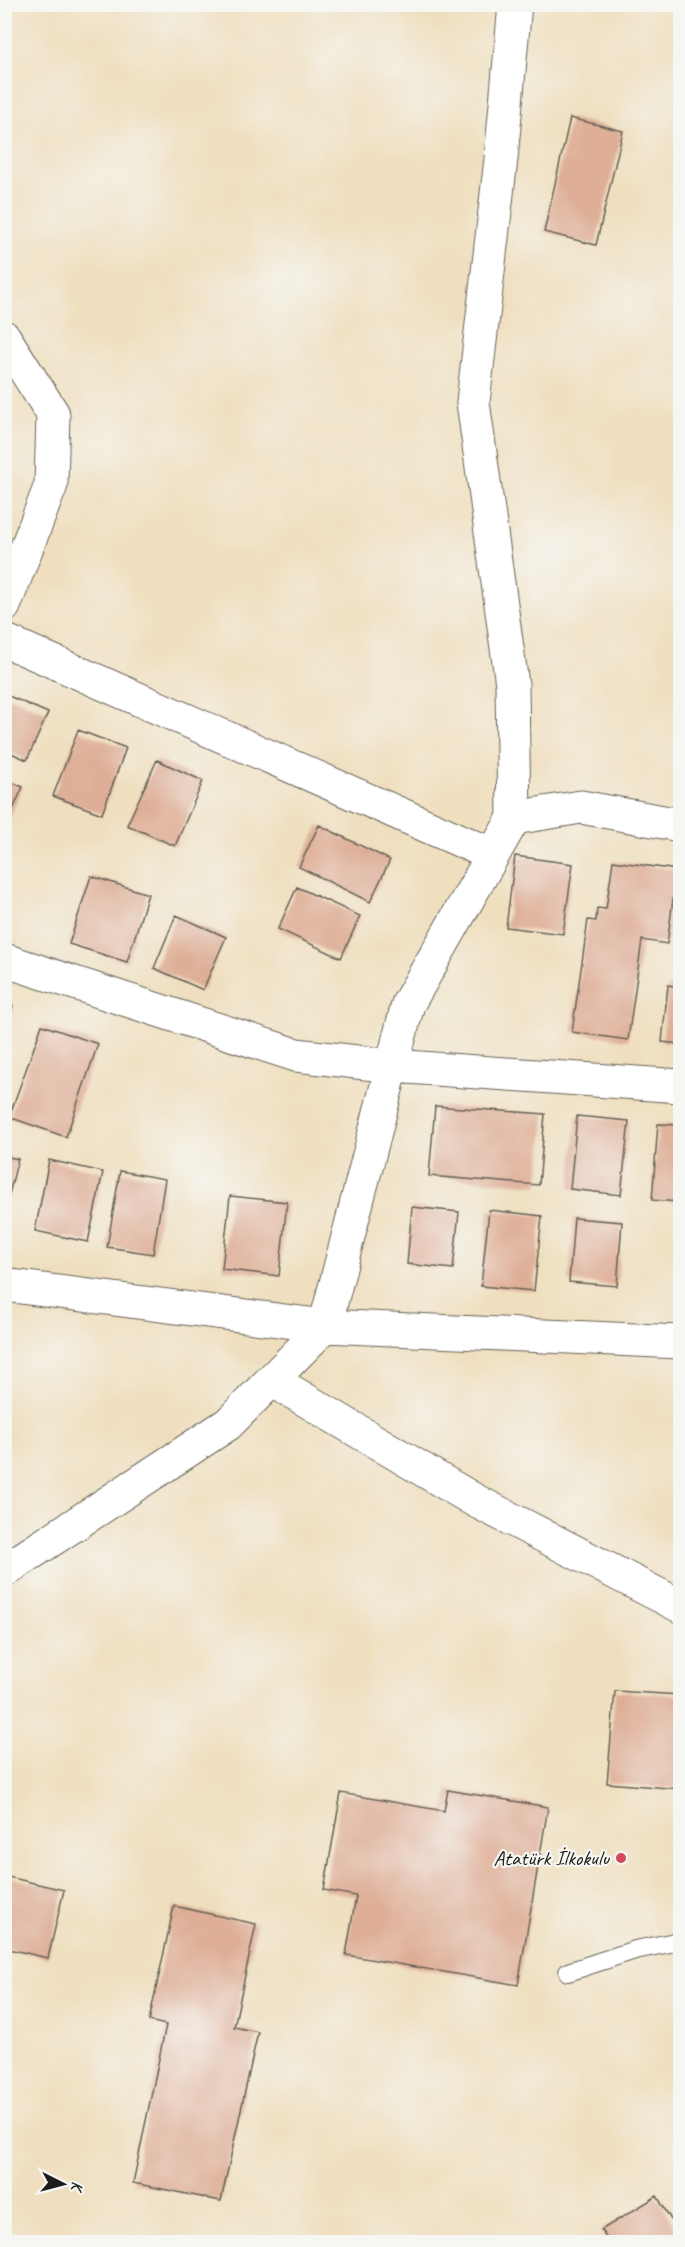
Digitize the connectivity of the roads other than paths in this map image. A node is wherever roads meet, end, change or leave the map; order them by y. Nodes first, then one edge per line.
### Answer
1 (515, 4) edge
2 (4, 337) edge
3 (4, 606) edge
4 (4, 640) edge
5 (514, 818) junction
6 (681, 825) edge
7 (493, 855) junction
8 (4, 960) edge
9 (392, 1066) junction
10 (681, 1086) edge
11 (6, 1288) edge
12 (325, 1326) junction
13 (681, 1342) edge
14 (272, 1380) junction
15 (4, 1572) edge
16 (681, 1606) edge
17 (681, 1941) edge
18 (568, 1972) dead end

1 - 5 street
2 - 3 street
4 - 7 street
5 - 6 street
5 - 7 street
7 - 9 street
8 - 9 street
9 - 10 street
9 - 12 street
11 - 12 street
12 - 13 street
12 - 14 street
14 - 15 street
14 - 16 street
17 - 18 lane

